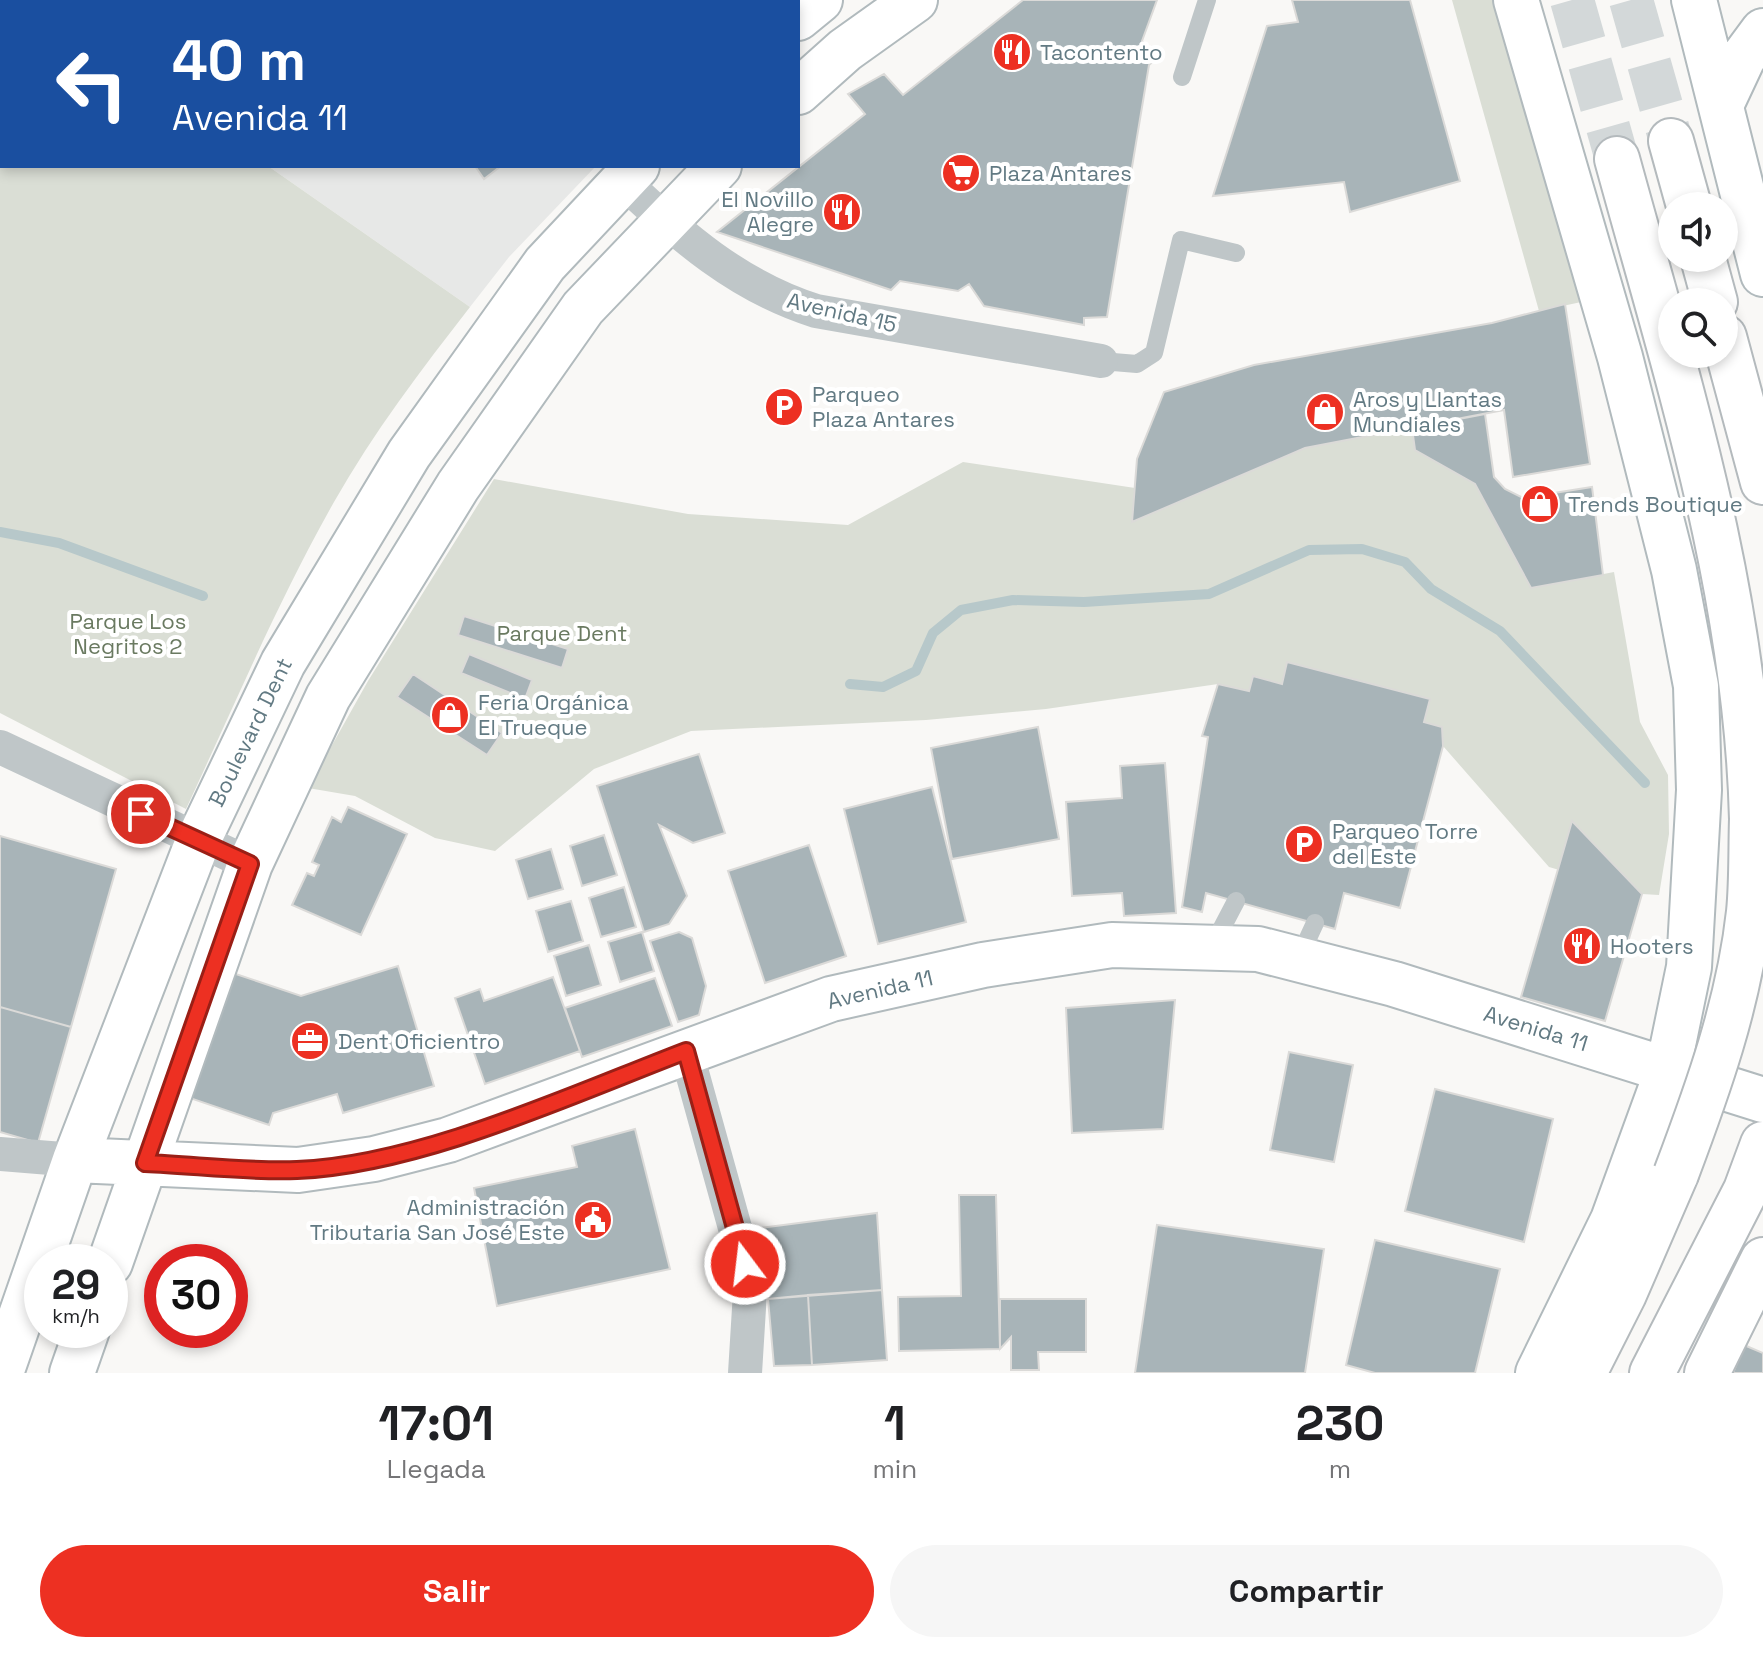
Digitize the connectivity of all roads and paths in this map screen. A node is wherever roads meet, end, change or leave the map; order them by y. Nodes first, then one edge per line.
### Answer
1 (820, 0) edge
2 (915, 0) edge
3 (1207, 0) edge
4 (1516, 0) edge
5 (1694, 0) edge
6 (800, 16) edge
7 (1763, 31) edge
8 (1182, 77) dead end
9 (800, 90) edge
10 (1721, 105) junction
11 (1671, 141) tunnel mouth
12 (1617, 159) tunnel mouth
13 (717, 168) edge
14 (629, 173) edge
15 (1685, 192) edge
16 (663, 220) junction
17 (1236, 253) dead end
18 (1763, 274) edge
19 (1101, 361) joint
20 (1732, 368) edge
21 (409, 454) junction
22 (1763, 482) edge
23 (458, 486) junction
24 (0, 747) edge
25 (198, 841) junction
26 (250, 864) junction
27 (1236, 901) dead end
28 (1212, 948) junction
29 (686, 1051) junction
30 (1668, 1069) junction
31 (1763, 1100) edge
32 (1763, 1144) edge
33 (0, 1154) edge
34 (75, 1160) junction
35 (145, 1163) junction
36 (117, 1244) edge
37 (1763, 1260) edge
38 (81, 1348) edge
39 (1, 1373) edge
40 (72, 1373) edge
41 (745, 1373) edge
42 (1538, 1373) edge
43 (1584, 1373) edge
44 (1652, 1373) edge
45 (1707, 1373) edge

1 - 6 main road
2 - 9 main road
3 - 8 lane
4 - 30 main road
5 - 10 main road
7 - 10 main road
10 - 18 main road
11 - 15 main road
12 - 43 main road, bridge
13 - 16 main road
14 - 16 street, Avenida 15
14 - 21 main road, Boulevard Dent
16 - 19 street, Avenida 15
16 - 23 main road
17 - 19 lane
20 - 22 main road
21 - 23 main road
21 - 25 main road, Boulevard Dent
23 - 26 main road
24 - 25 street
25 - 26 street
25 - 34 main road, Boulevard Dent
26 - 35 main road
27 - 28 lane
28 - 29 main road, Avenida 11
28 - 30 main road, Avenida 11
29 - 35 main road, Avenida 11
29 - 41 street
30 - 31 main road, Avenida 11
30 - 42 main road
32 - 44 main road
33 - 34 street, Avenida 11
34 - 35 main road, Avenida 11
34 - 39 main road, Boulevard Dent
35 - 36 main road
37 - 45 main road
38 - 40 main road

